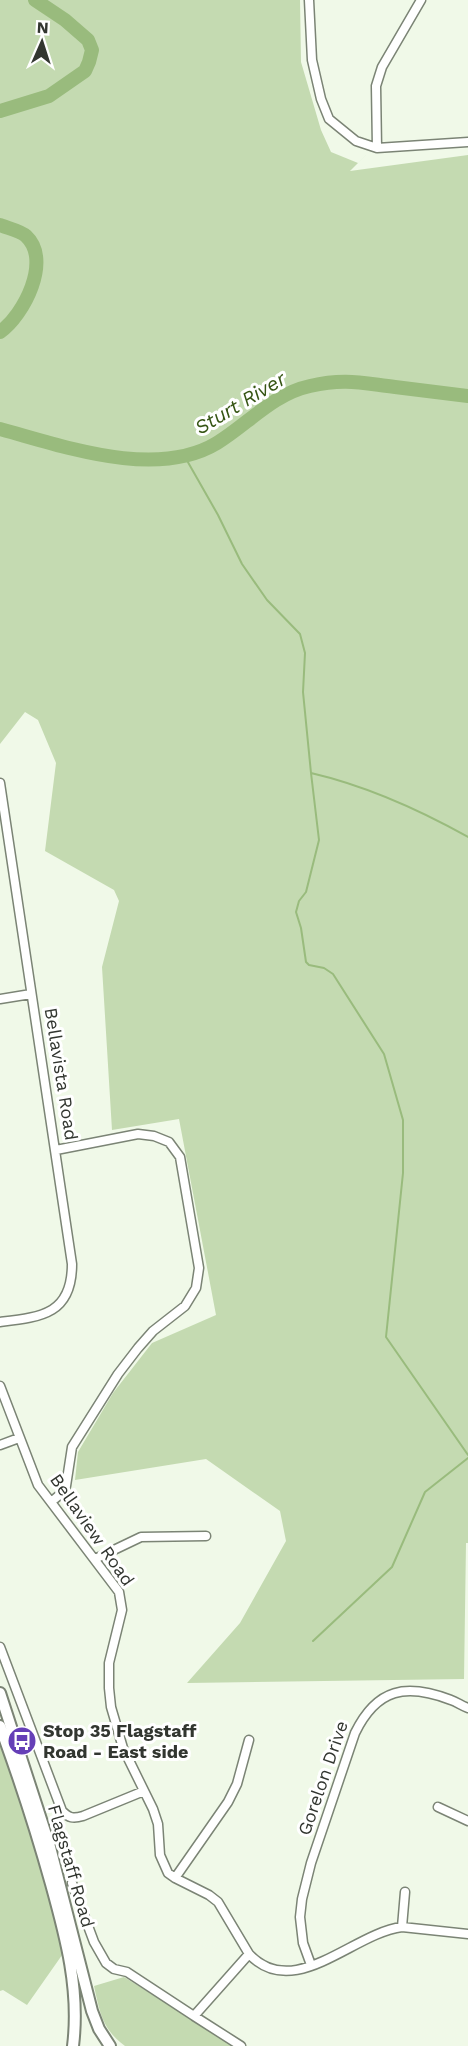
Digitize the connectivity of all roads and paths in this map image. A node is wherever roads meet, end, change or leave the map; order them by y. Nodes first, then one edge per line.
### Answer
1 (309, 0) edge
2 (421, 0) edge
3 (468, 142) edge
4 (377, 148) junction
5 (0, 783) edge
6 (31, 994) junction
7 (0, 999) edge
8 (56, 1150) junction
9 (0, 1322) edge
10 (0, 1386) edge
11 (19, 1438) junction
12 (0, 1445) edge
13 (51, 1502) junction
14 (206, 1536) dead end
15 (95, 1559) junction
16 (0, 1647) edge
17 (0, 1693) edge
18 (468, 1708) edge
19 (0, 1726) edge
20 (249, 1740) dead end
21 (144, 1791) junction
22 (438, 1807) dead end
23 (468, 1821) edge
24 (175, 1878) junction
25 (72, 1883) dead end
26 (405, 1892) dead end
27 (402, 1927) junction
28 (468, 1934) edge
29 (249, 1954) junction
30 (311, 1965) junction
31 (194, 2016) junction
32 (74, 2046) edge
33 (110, 2046) edge
34 (241, 2046) edge

1 - 4 street
2 - 4 street
3 - 4 street
5 - 6 street, Bellavista Road
6 - 7 street
6 - 8 street, Bellavista Road
8 - 9 street, Bellavista Road
8 - 13 street
10 - 11 street, Bellaview Road
11 - 12 street
11 - 13 street, Bellaview Road
13 - 15 street, Bellaview Road
14 - 15 street
15 - 21 street, Bellaview Road
16 - 21 street
17 - 33 main road, Flagstaff Road
18 - 30 street, Gorelon Drive
19 - 32 main road, Flagstaff Road
20 - 24 street
21 - 24 street, Bellaview Road
22 - 23 street
24 - 29 street
25 - 31 street
26 - 27 street
27 - 28 street
27 - 30 street
29 - 30 street
29 - 31 street
31 - 34 street

